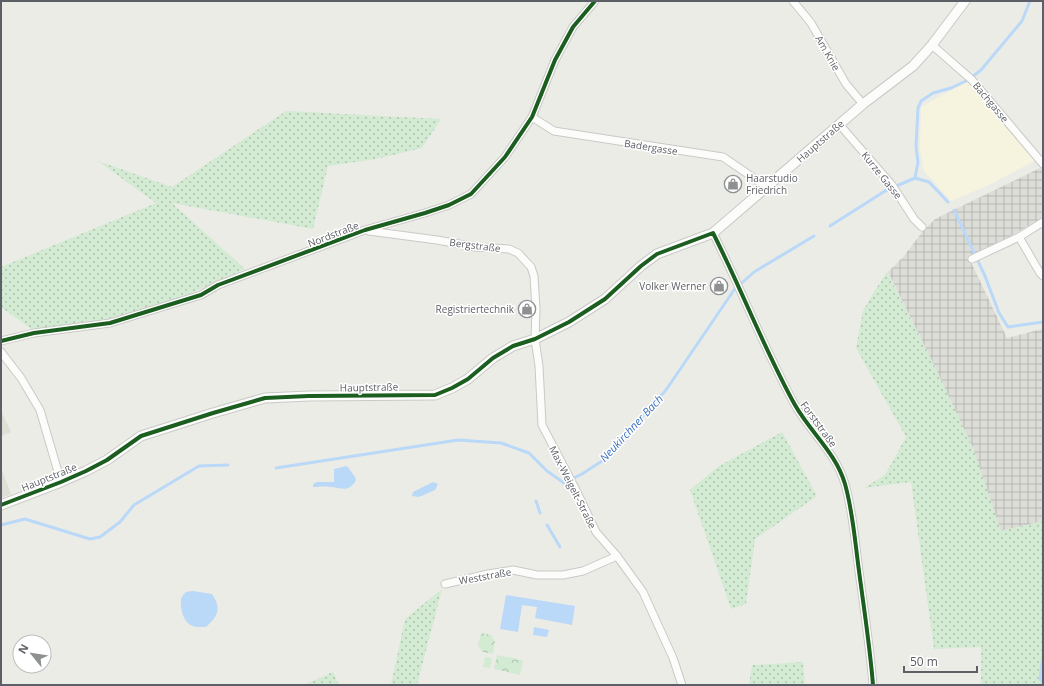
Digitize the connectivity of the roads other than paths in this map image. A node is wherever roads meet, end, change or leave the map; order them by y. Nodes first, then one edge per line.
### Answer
1 (595, 1) edge
2 (794, 1) edge
3 (965, 1) edge
4 (932, 46) junction
5 (863, 104) junction
6 (532, 117) junction
7 (838, 124) junction
8 (1042, 162) edge
9 (767, 187) junction
10 (1043, 222) edge
11 (922, 227) dead end
12 (365, 230) junction
13 (713, 233) junction
14 (1019, 237) junction
15 (972, 259) dead end
16 (1043, 276) edge
17 (535, 339) junction
18 (1, 341) edge
19 (1, 352) edge
20 (61, 482) junction
21 (1, 504) edge
22 (617, 556) junction
23 (445, 584) dead end
24 (682, 685) edge
25 (873, 685) edge

1 - 6 street, Nordstraße
2 - 5 street, Am Knie
3 - 4 street, Hauptstraße
4 - 5 street, Hauptstraße
4 - 8 street, Bachgasse
5 - 7 street, Hauptstraße
6 - 9 street, Badergasse
6 - 12 street, Nordstraße
7 - 9 street, Hauptstraße
7 - 11 street, Kurze Gasse
9 - 13 street, Hauptstraße
10 - 14 street
12 - 17 street, Bergstraße
12 - 18 street, Nordstraße
13 - 17 street, Hauptstraße
13 - 25 street, Forststraße
14 - 15 street
14 - 16 street
17 - 20 street, Hauptstraße
17 - 22 street, Max-Weigelt-Straße
19 - 20 street
20 - 21 street, Hauptstraße
22 - 23 street, Weststraße
22 - 24 street, Max-Weigelt-Straße

